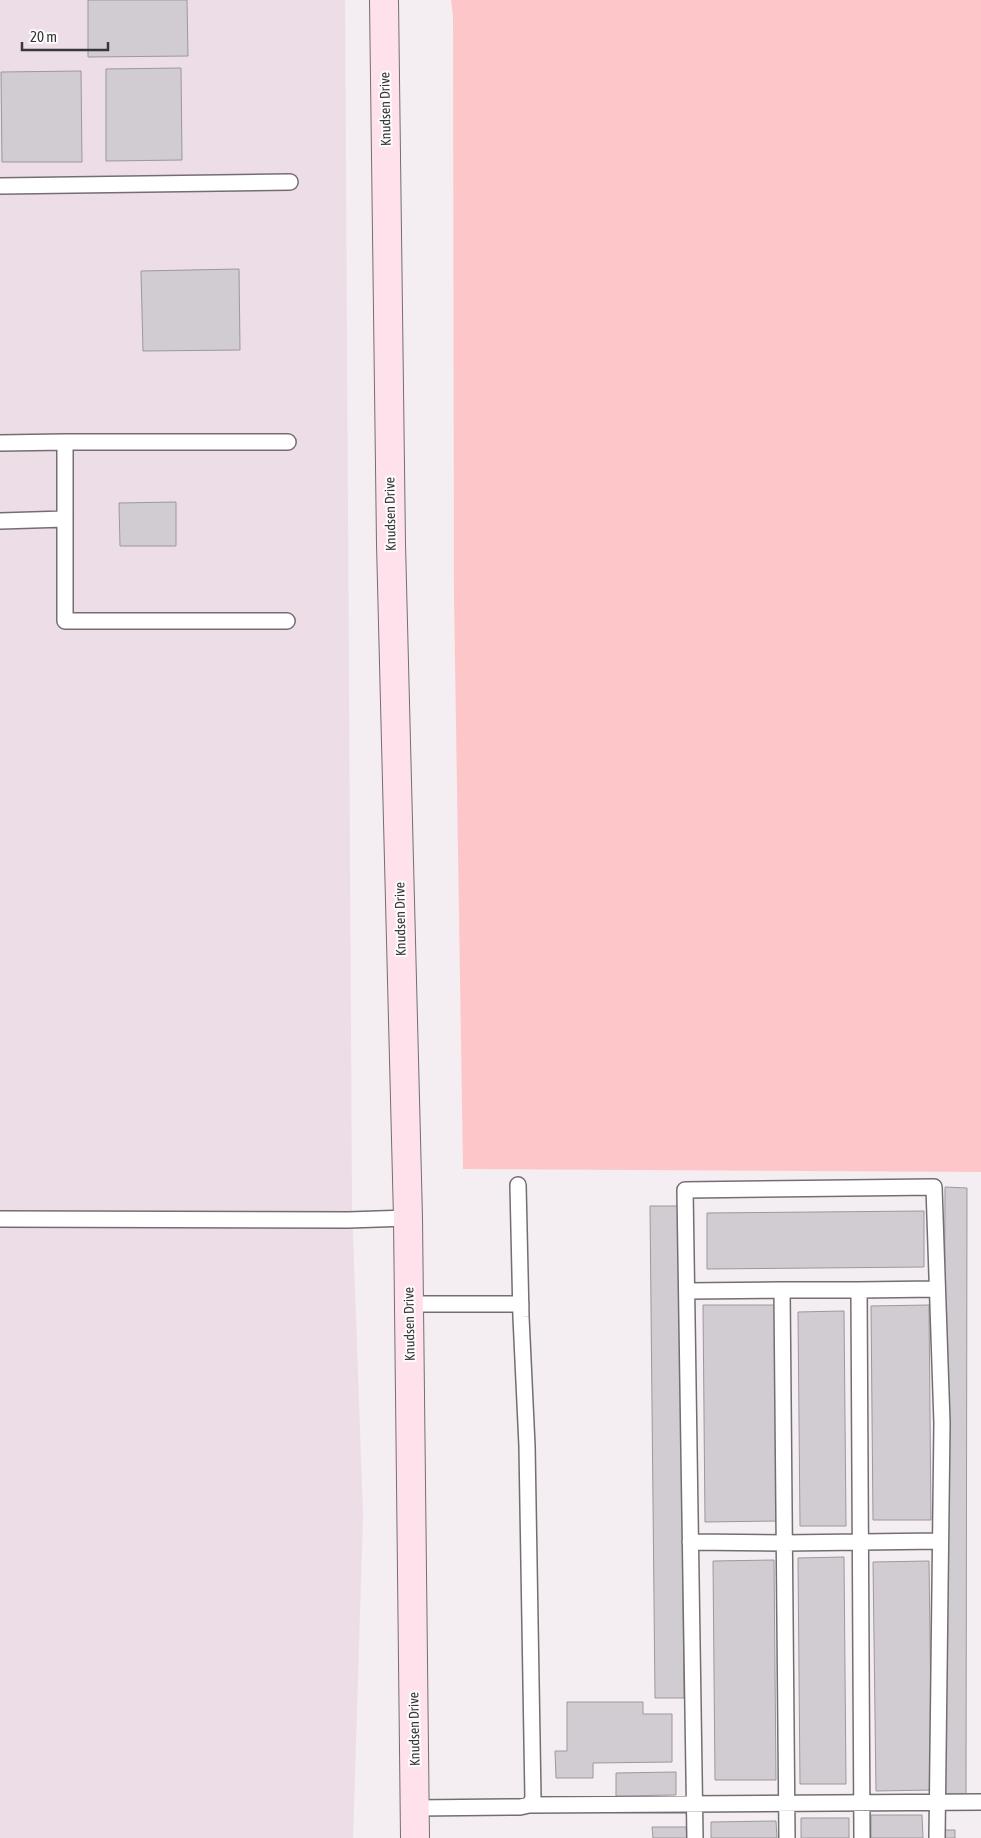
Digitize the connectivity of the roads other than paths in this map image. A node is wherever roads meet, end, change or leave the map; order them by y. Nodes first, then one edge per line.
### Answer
1 (384, 0) edge
2 (290, 182) dead end
3 (0, 186) edge
4 (65, 442) junction
5 (288, 442) dead end
6 (0, 443) edge
7 (65, 519) junction
8 (0, 520) edge
9 (287, 620) dead end
10 (518, 1185) dead end
11 (0, 1218) edge
12 (408, 1218) junction
13 (937, 1289) junction
14 (782, 1290) junction
15 (859, 1290) junction
16 (687, 1291) junction
17 (409, 1304) junction
18 (521, 1304) junction
19 (860, 1541) junction
20 (940, 1541) junction
21 (690, 1542) junction
22 (784, 1543) junction
23 (938, 1802) junction
24 (981, 1802) edge
25 (787, 1803) junction
26 (861, 1803) junction
27 (694, 1804) junction
28 (529, 1805) junction
29 (415, 1808) junction
30 (415, 1838) edge
31 (695, 1838) edge
32 (787, 1838) edge
33 (862, 1838) edge
34 (937, 1838) edge

1 - 12 main road, Knudsen Drive
2 - 3 lane
4 - 5 lane
4 - 6 lane
4 - 7 lane
7 - 8 lane
7 - 9 lane
10 - 18 lane
11 - 12 lane
12 - 17 main road, Knudsen Drive
13 - 15 lane
13 - 16 lane
13 - 20 lane
14 - 15 lane
14 - 16 lane
14 - 22 lane
15 - 19 lane
16 - 21 lane
17 - 18 lane
17 - 29 main road, Knudsen Drive
18 - 28 lane
19 - 20 lane
19 - 22 lane
19 - 26 lane
20 - 23 lane
21 - 22 lane
21 - 27 lane
22 - 25 lane
23 - 24 lane
23 - 26 lane
23 - 34 lane
25 - 26 lane
25 - 27 lane
25 - 32 lane
26 - 33 lane
27 - 28 lane
27 - 31 lane
28 - 29 lane
29 - 30 main road, Knudsen Drive

